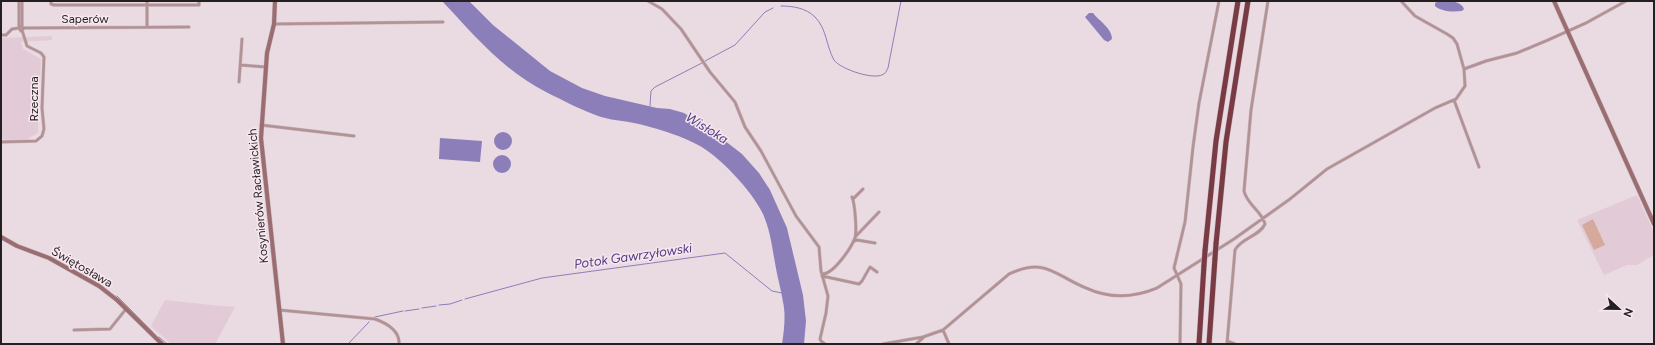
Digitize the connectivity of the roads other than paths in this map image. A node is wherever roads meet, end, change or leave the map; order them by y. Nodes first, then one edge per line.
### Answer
1 (19, 1) edge
2 (22, 1) edge
3 (50, 1) edge
4 (147, 1) edge
5 (199, 1) edge
6 (275, 1) edge
7 (648, 1) edge
8 (1219, 1) edge
9 (1238, 1) edge
10 (1248, 1) edge
11 (1268, 1) edge
12 (1401, 1) edge
13 (1554, 1) edge
14 (1626, 1) edge
15 (147, 5) junction
16 (443, 22) dead end
17 (274, 24) junction
18 (147, 27) junction
19 (189, 27) dead end
20 (21, 28) junction
21 (1568, 32) junction
22 (1, 36) edge
23 (242, 39) dead end
24 (241, 65) junction
25 (265, 67) junction
26 (1464, 68) junction
27 (240, 82) dead end
28 (1454, 100) junction
29 (261, 125) junction
30 (354, 136) dead end
31 (1, 142) edge
32 (1479, 167) dead end
33 (862, 189) dead end
34 (879, 212) dead end
35 (1263, 218) junction
36 (1654, 224) edge
37 (1, 237) edge
38 (855, 237) junction
39 (853, 241) junction
40 (875, 243) dead end
41 (878, 272) dead end
42 (822, 275) junction
43 (1178, 275) junction
44 (126, 309) junction
45 (279, 310) junction
46 (74, 330) dead end
47 (943, 330) junction
48 (923, 337) junction
49 (1227, 342) edge
50 (162, 344) edge
51 (283, 344) edge
52 (399, 344) edge
53 (825, 344) edge
54 (883, 344) edge
55 (916, 344) edge
56 (949, 344) edge
57 (1180, 344) edge
58 (1199, 344) edge
59 (1209, 344) edge
60 (1235, 344) edge

1 - 20 street
2 - 20 street
3 - 15 street
4 - 15 street
5 - 15 street
6 - 17 street, Kosynierów Racławickich
7 - 42 street
8 - 43 street
9 - 58 highway, bridge
10 - 59 highway, bridge
11 - 35 street
12 - 26 street
13 - 21 street
14 - 21 street
15 - 18 street
16 - 17 street
17 - 25 street, Kosynierów Racławickich
18 - 19 street, Saperów
18 - 20 street, Saperów
20 - 22 street, Saperów
20 - 31 street, Rzeczna
21 - 26 street
21 - 36 street
23 - 24 street
24 - 25 street
24 - 27 street
25 - 29 street, Kosynierów Racławickich
26 - 28 street
28 - 32 street
28 - 35 street
29 - 30 street
29 - 45 street, Kosynierów Racławickich
33 - 38 street
34 - 38 street
35 - 43 street
35 - 49 street
37 - 44 street, Świętosława
38 - 39 street
39 - 40 street
39 - 42 street
41 - 42 street
42 - 53 street
43 - 47 street
43 - 57 street
44 - 46 street
44 - 50 street, Świętosława
45 - 51 street, Kosynierów Racławickich
45 - 52 street
47 - 48 street
47 - 56 street
48 - 54 street
48 - 55 street
49 - 60 street

